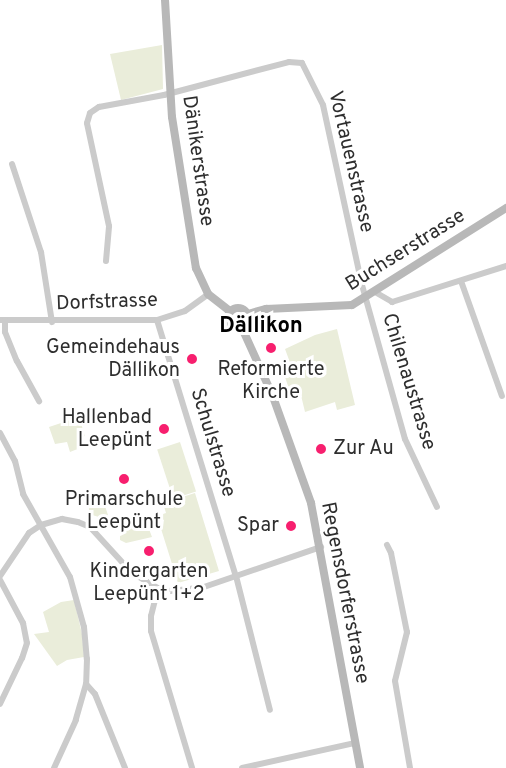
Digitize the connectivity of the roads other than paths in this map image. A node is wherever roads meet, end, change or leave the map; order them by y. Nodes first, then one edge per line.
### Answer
1 (165, 0) edge
2 (171, 93) junction
3 (12, 164) dead end
4 (506, 208) edge
5 (106, 261) dead end
6 (506, 266) edge
7 (461, 281) junction
8 (375, 292) junction
9 (208, 294) junction
10 (366, 298) junction
11 (231, 311) junction
12 (248, 314) junction
13 (157, 320) junction
14 (2, 321) edge
15 (52, 322) junction
16 (242, 328) junction
17 (502, 396) dead end
18 (39, 400) dead end
19 (0, 433) edge
20 (437, 507) dead end
21 (41, 525) junction
22 (387, 545) dead end
23 (321, 547) junction
24 (0, 576) edge
25 (236, 576) junction
26 (0, 580) edge
27 (158, 588) junction
28 (86, 684) junction
29 (0, 704) edge
30 (270, 710) dead end
31 (355, 743) junction
32 (283, 759) junction
33 (252, 767) edge
34 (55, 768) edge
35 (125, 768) edge
36 (192, 768) edge
37 (242, 768) edge
38 (285, 768) edge
39 (360, 768) edge
40 (410, 768) edge

1 - 2 street, Dänikerstrasse
2 - 5 street
2 - 9 street, Dänikerstrasse
2 - 10 street, Vortauenstrasse
3 - 15 street
4 - 8 street, Buchserstrasse
6 - 7 street
7 - 8 street
7 - 17 street
8 - 10 street, Buchserstrasse
9 - 11 street, Dänikerstrasse
9 - 13 street, Dorfstrasse
10 - 12 street, Buchserstrasse
10 - 20 street, Chilenaustrasse
11 - 12 street
11 - 16 street
12 - 16 street
13 - 15 street, Dorfstrasse
13 - 25 street, Schulstrasse
14 - 15 street, Dorfstrasse
14 - 18 street
16 - 23 street, Regensdorferstrasse
19 - 21 street
21 - 24 street
21 - 27 street
21 - 28 street
22 - 40 street
23 - 25 street
23 - 31 street, Regensdorferstrasse
25 - 27 street
25 - 30 street, Schulstrasse
26 - 29 street
27 - 36 street
28 - 34 street
28 - 35 street
31 - 32 street
31 - 39 street, Regensdorferstrasse
32 - 33 street
32 - 38 street
33 - 37 street

